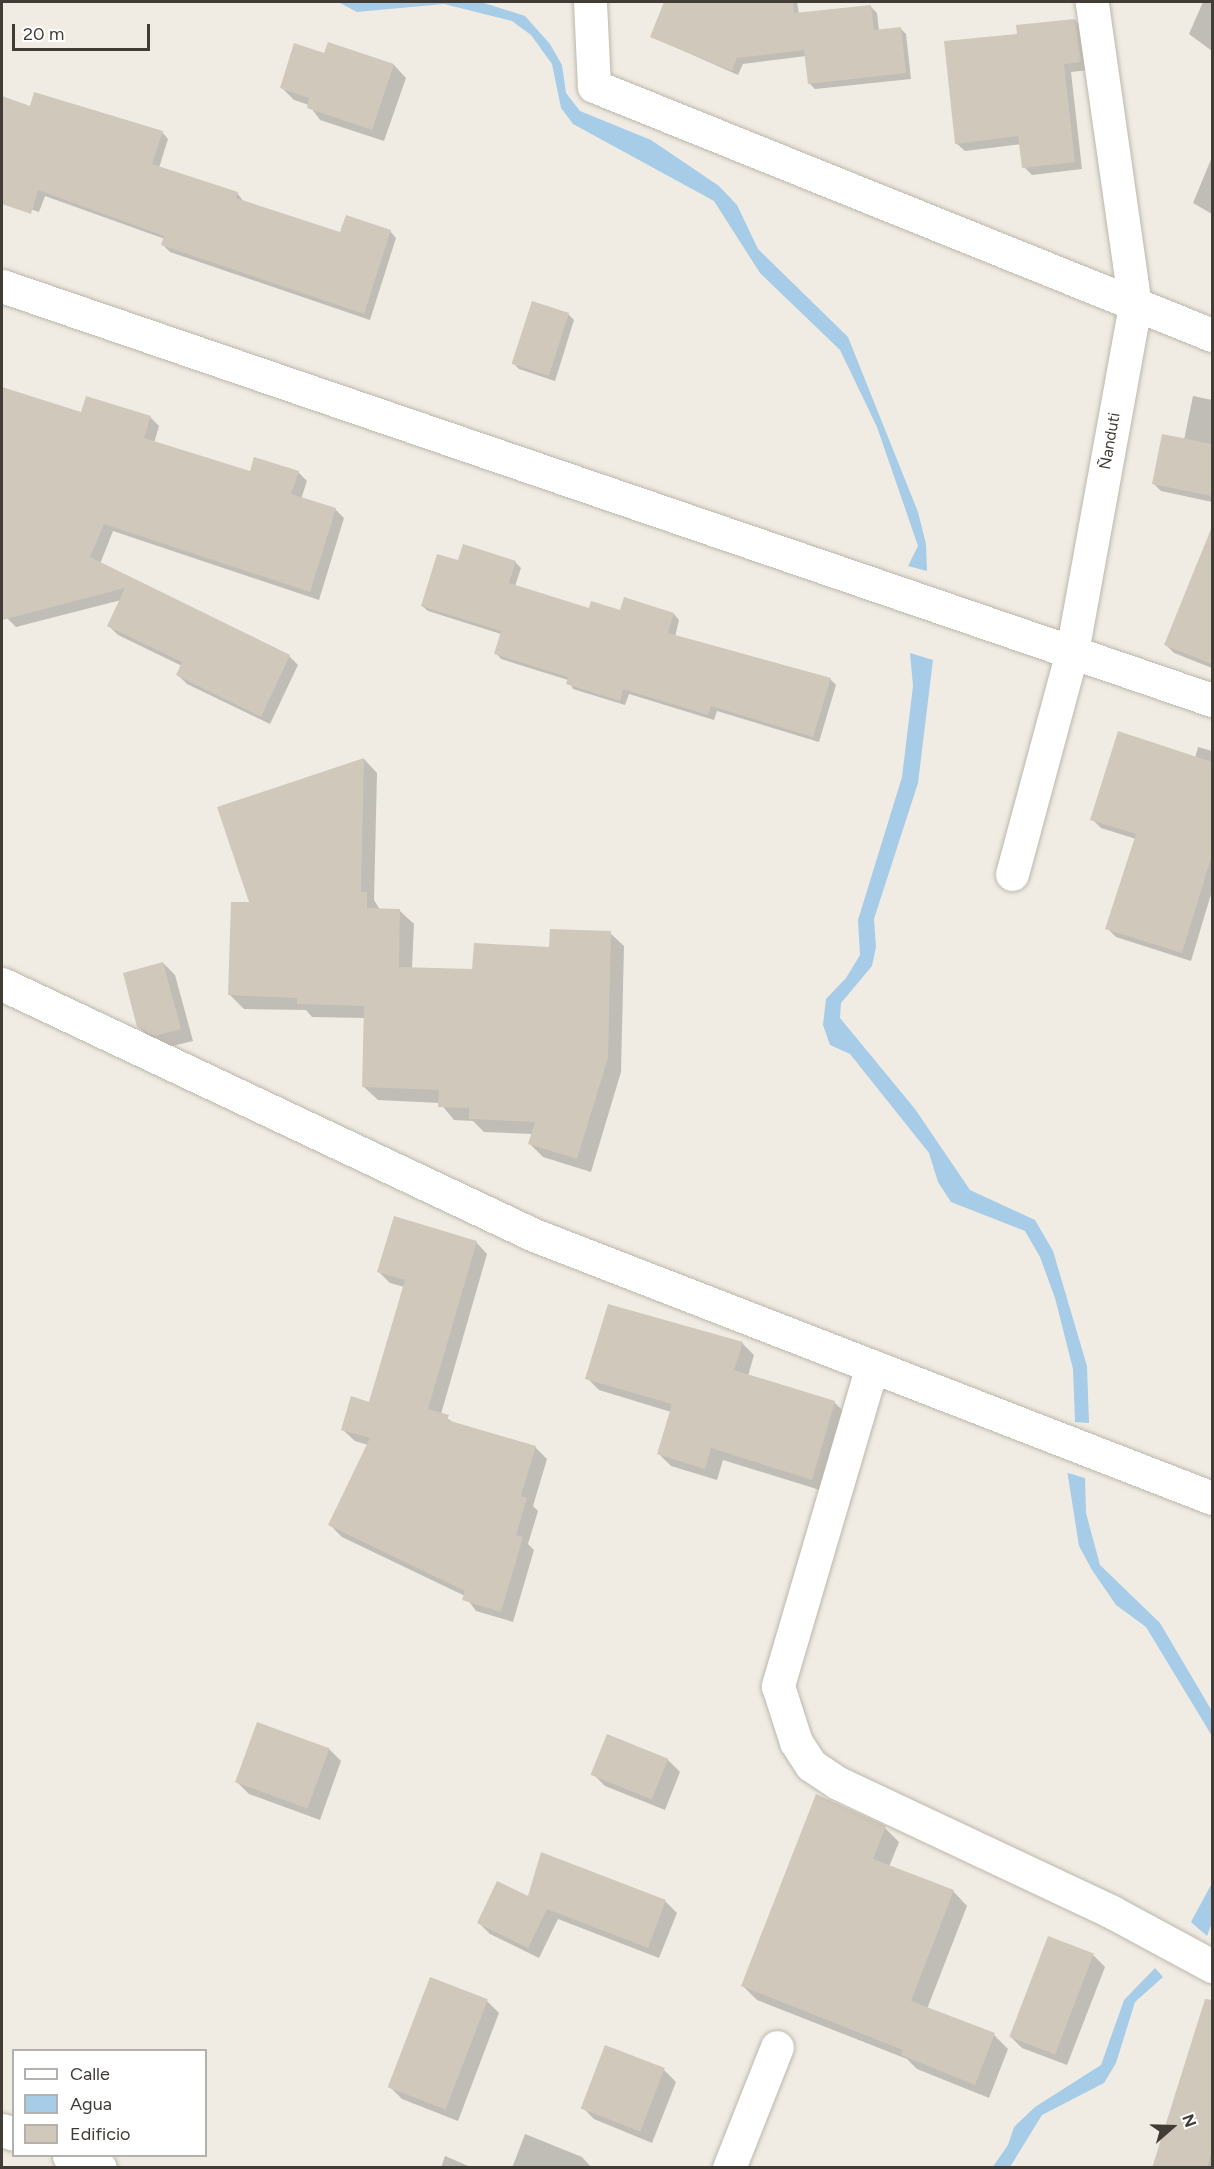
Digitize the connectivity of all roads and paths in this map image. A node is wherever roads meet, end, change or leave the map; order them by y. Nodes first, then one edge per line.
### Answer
1 (590, 2) edge
2 (1092, 2) edge
3 (2, 286) edge
4 (1135, 306) junction
5 (1212, 335) edge
6 (1072, 652) junction
7 (1212, 700) edge
8 (1012, 874) dead end
9 (2, 984) edge
10 (872, 1366) junction
11 (1212, 1498) edge
12 (1212, 1966) edge
13 (777, 2047) dead end
14 (72, 2157) edge
15 (100, 2168) edge
16 (729, 2168) edge

1 - 4 street
2 - 4 street, Ñanduti
3 - 6 street
4 - 5 street
4 - 6 street, Ñanduti
6 - 7 street
6 - 8 street, Ñanduti
9 - 10 street
10 - 11 street
10 - 12 street
13 - 16 street
14 - 15 street

